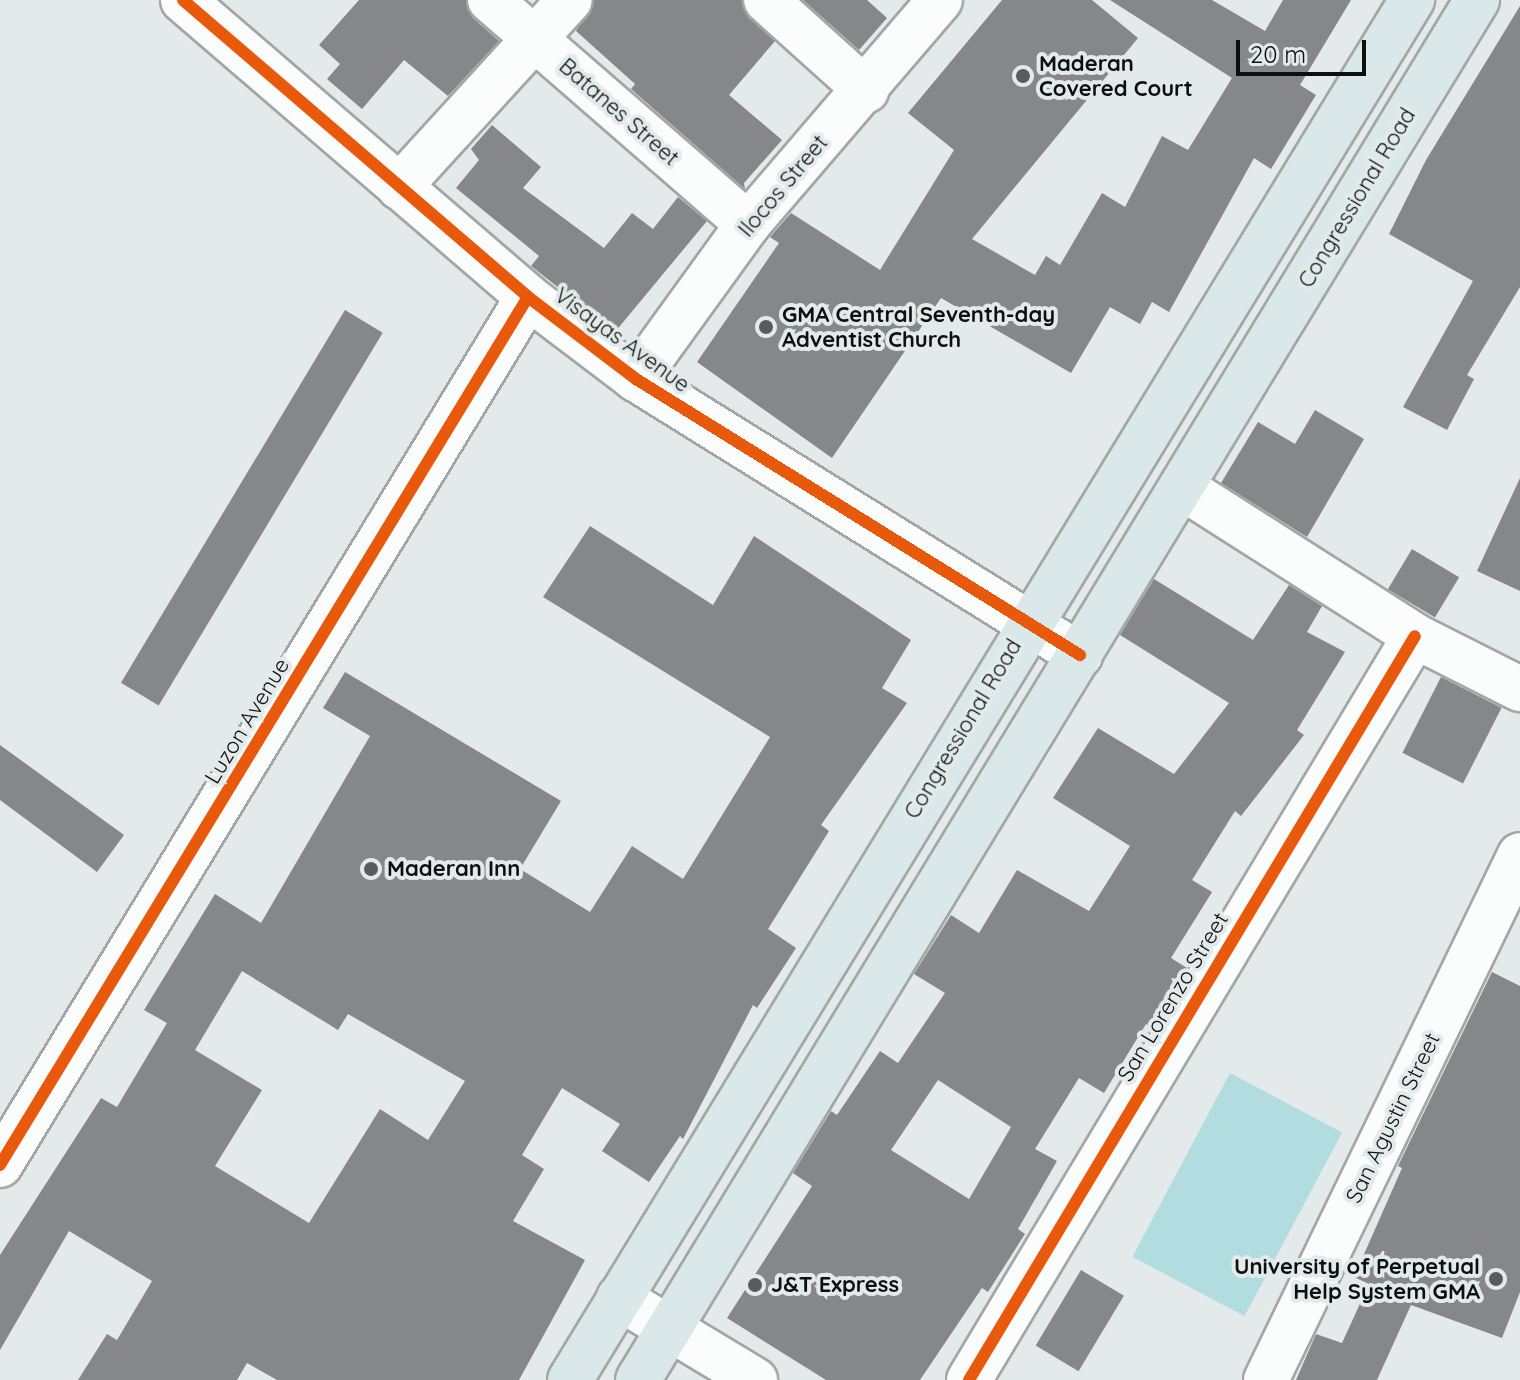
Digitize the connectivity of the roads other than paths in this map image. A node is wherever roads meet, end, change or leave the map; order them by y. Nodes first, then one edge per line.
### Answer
1 (183, 0) edge
2 (490, 0) edge
3 (570, 0) edge
4 (766, 0) edge
5 (940, 0) edge
6 (1412, 0) edge
7 (1477, 0) edge
8 (535, 39) junction
9 (866, 90) junction
10 (399, 187) junction
11 (748, 224) junction
12 (528, 297) junction
13 (636, 379) junction
14 (1183, 488) junction
15 (1026, 625) junction
16 (1415, 636) junction
17 (1080, 655) junction
18 (1520, 689) edge
19 (1520, 855) edge
20 (0, 1165) edge
21 (619, 1298) junction
22 (669, 1328) junction
23 (570, 1380) edge
24 (638, 1380) edge
25 (755, 1380) edge
26 (969, 1380) edge
27 (1266, 1380) edge

1 - 10 street, Visayas Avenue
2 - 8 street, Batanes Street
3 - 8 street
4 - 9 street
5 - 9 street, Ilocos Street
6 - 15 main road, Congressional Road
7 - 14 main road, Congressional Road
8 - 10 street
8 - 11 street, Batanes Street
9 - 11 street, Ilocos Street
10 - 12 street, Visayas Avenue
11 - 13 street, Ilocos Street
12 - 13 street, Visayas Avenue
12 - 20 street, Luzon Avenue
13 - 15 street, Visayas Avenue
14 - 16 street
14 - 17 main road, Congressional Road
15 - 17 street, Visayas Avenue
15 - 21 main road, Congressional Road
16 - 18 street
16 - 26 street, San Lorenzo Street
17 - 22 main road, Congressional Road
19 - 27 street, San Agustin Street
21 - 22 street
21 - 23 main road, Congressional Road
22 - 24 main road, Congressional Road
22 - 25 street

